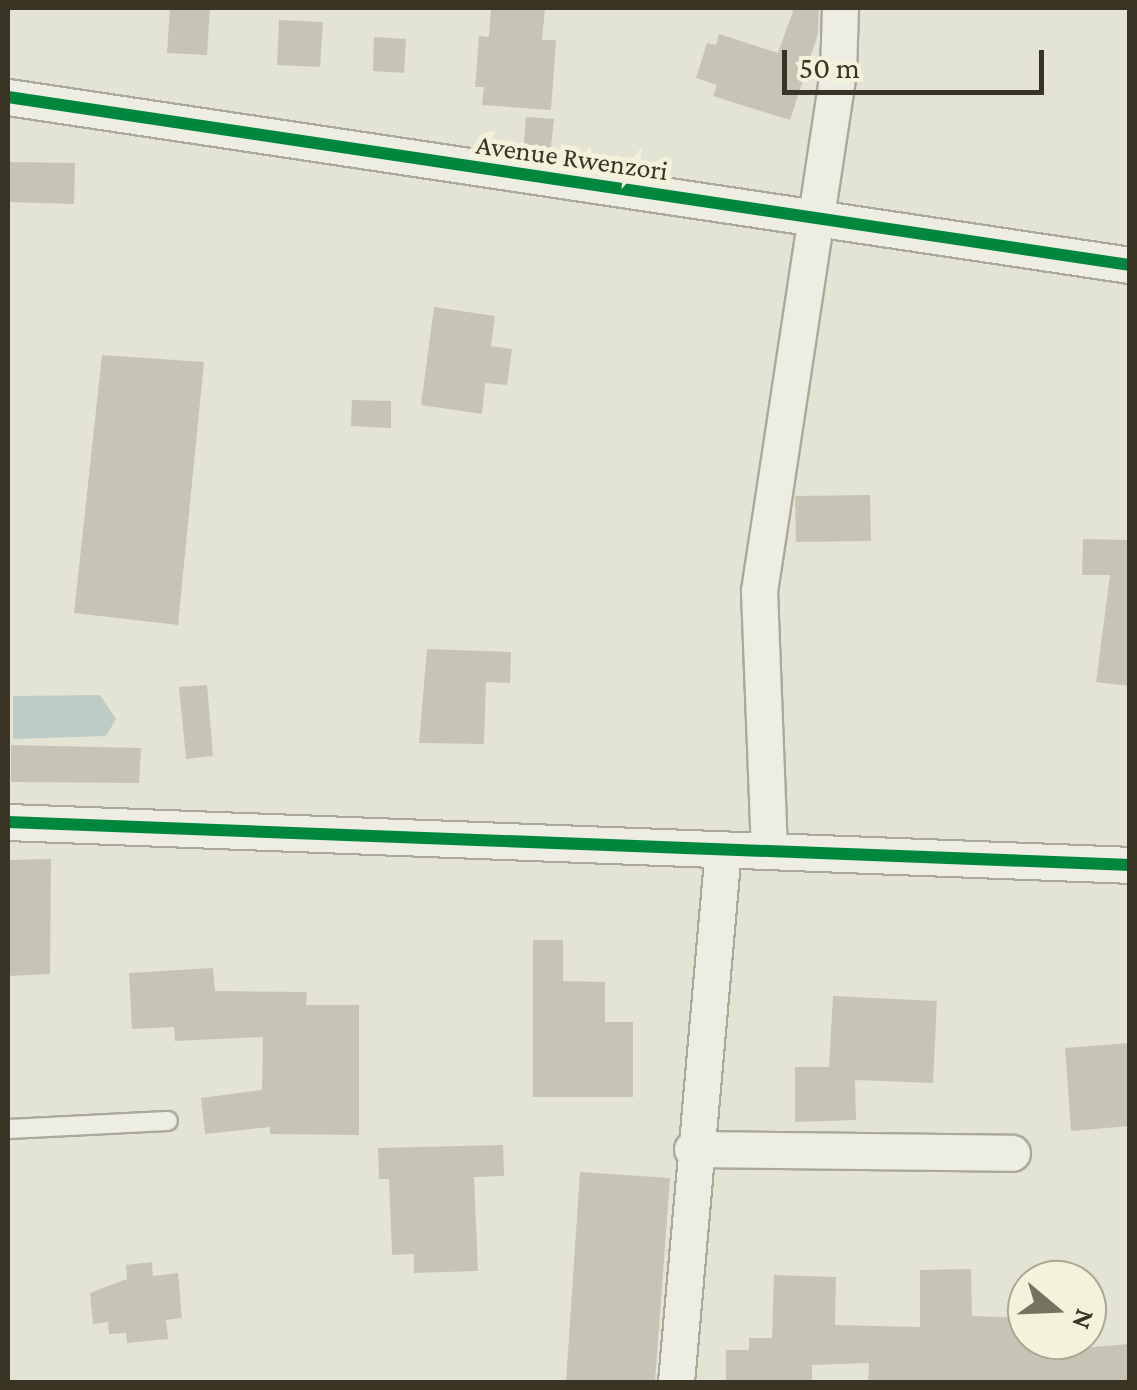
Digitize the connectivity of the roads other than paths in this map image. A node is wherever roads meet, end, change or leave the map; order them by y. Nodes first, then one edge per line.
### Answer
1 (840, 8) edge
2 (8, 97) edge
3 (815, 218) junction
4 (1130, 265) edge
5 (8, 822) edge
6 (724, 850) junction
7 (769, 851) junction
8 (1130, 864) edge
9 (168, 1121) dead end
10 (8, 1129) edge
11 (692, 1148) junction
12 (1012, 1152) dead end
13 (676, 1382) edge

1 - 3 street
2 - 3 street, Avenue Rwenzori
3 - 4 street, Avenue Rwenzori
3 - 7 street
5 - 6 street
6 - 7 street
6 - 11 street
7 - 8 street
9 - 10 lane
11 - 12 street
11 - 13 street

